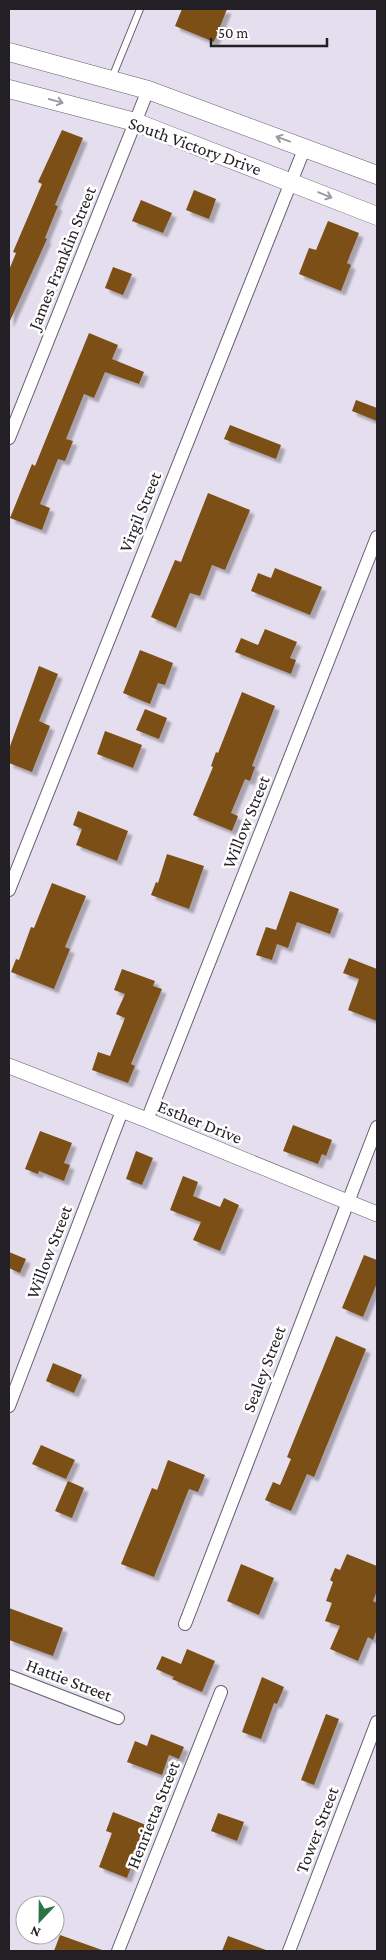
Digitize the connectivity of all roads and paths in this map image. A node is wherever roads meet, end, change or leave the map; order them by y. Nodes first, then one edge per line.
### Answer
1 (140, 9) edge
2 (9, 52) edge
3 (111, 80) junction
4 (9, 89) edge
5 (148, 90) junction
6 (135, 122) junction
7 (305, 148) junction
8 (377, 175) edge
9 (291, 181) junction
10 (377, 216) edge
11 (9, 438) edge
12 (377, 537) edge
13 (9, 890) edge
14 (9, 1066) edge
15 (122, 1111) junction
16 (147, 1120) junction
17 (377, 1126) edge
18 (348, 1201) junction
19 (377, 1214) edge
20 (9, 1406) edge
21 (185, 1624) dead end
22 (9, 1676) edge
23 (221, 1692) dead end
24 (118, 1718) dead end
25 (377, 1722) edge
26 (118, 1951) edge
27 (289, 1951) edge

1 - 3 lane
2 - 3 main road, South Victory Drive
3 - 5 main road, South Victory Drive
4 -> 6 main road, South Victory Drive
5 - 6 street, James Franklin Street
7 -> 5 main road, South Victory Drive
6 - 9 main road, South Victory Drive
6 - 11 street, James Franklin Street
7 - 8 main road, South Victory Drive
7 - 9 street, Virgil Street
9 -> 10 main road, South Victory Drive
9 - 13 street, Virgil Street
12 - 16 street, Willow Street
14 - 15 street, Esther Drive
15 - 16 street, Esther Drive
15 - 20 street, Willow Street
16 - 18 street, Esther Drive
17 - 18 street, Sealey Street
18 - 19 street, Esther Drive
18 - 21 street, Sealey Street
22 - 24 street, Hattie Street
23 - 26 street, Henrietta Street
25 - 27 street, Tower Street

